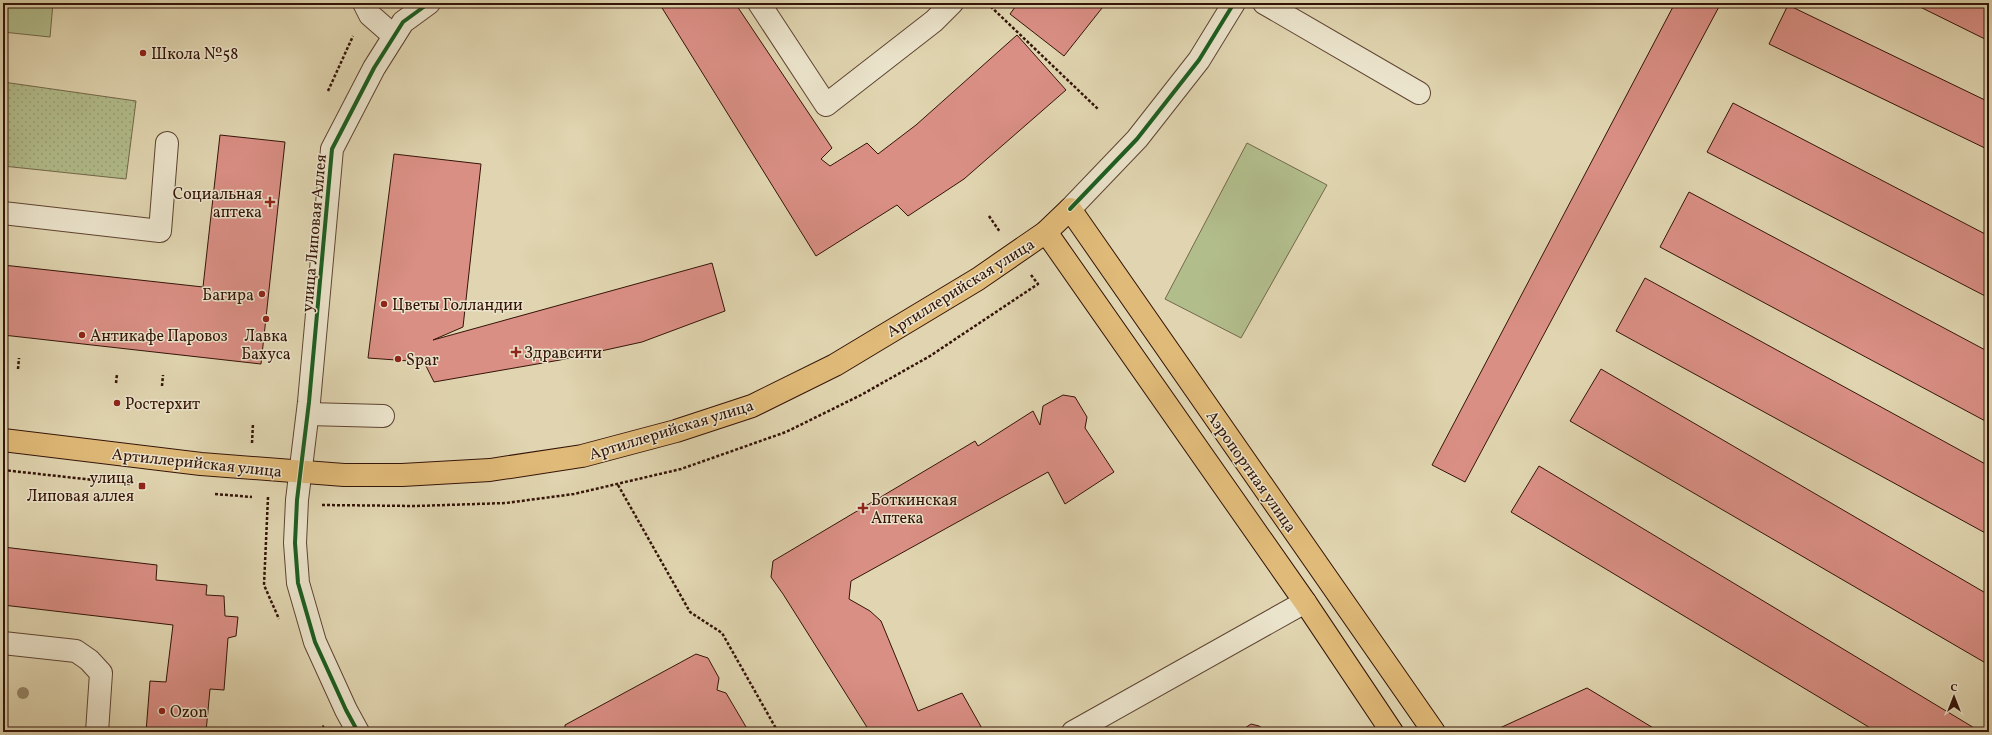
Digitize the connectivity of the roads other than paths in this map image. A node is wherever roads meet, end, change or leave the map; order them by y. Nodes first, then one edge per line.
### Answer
1 (429, 3) edge
2 (759, 3) edge
3 (952, 3) edge
4 (1234, 3) edge
5 (1264, 3) edge
6 (367, 9) edge
7 (394, 36) junction
8 (1419, 93) dead end
9 (167, 144) dead end
10 (1070, 209) junction
11 (3, 213) edge
12 (1046, 232) junction
13 (308, 414) junction
14 (383, 416) dead end
15 (3, 440) edge
16 (300, 472) junction
17 (1305, 602) junction
18 (3, 644) edge
19 (97, 732) edge
20 (358, 732) edge
21 (1072, 732) edge
22 (1392, 732) edge
23 (1434, 732) edge

1 - 7 street, улица Липовая Аллея
2 - 3 street
4 - 10 street, Артиллерийская улица
5 - 8 street
6 - 7 street
7 - 13 street, улица Липовая Аллея
9 - 11 street
10 - 12 main road, Артиллерийская улица
10 - 23 main road, Аэропортная улица
12 - 16 main road, Артиллерийская улица
12 - 17 main road, Аэропортная улица
13 - 14 street
13 - 16 street, улица Липовая Аллея
15 - 16 main road, Артиллерийская улица
16 - 20 street, улица Липовая Аллея
17 - 21 street
17 - 22 main road, Аэропортная улица
18 - 19 street

